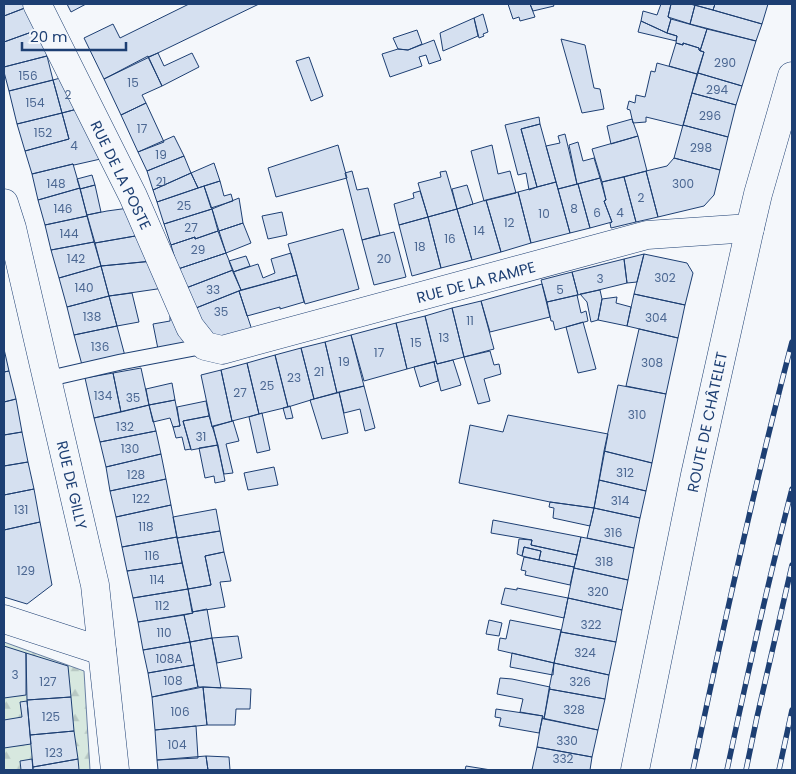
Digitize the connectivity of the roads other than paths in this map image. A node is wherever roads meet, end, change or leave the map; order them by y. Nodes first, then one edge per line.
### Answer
1 (37, 4) edge
2 (792, 76) edge
3 (4, 203) edge
4 (750, 228) junction
5 (205, 346) junction
6 (47, 379) junction
7 (4, 619) edge
8 (102, 651) junction
9 (115, 770) edge
10 (635, 770) edge

1 - 5 main road, RUE DE LA POSTE
2 - 4 main road, ROUTE DE CHÂTELET
3 - 6 main road, RUE DE GILLY
4 - 5 main road, RUE DE LA RAMPE
4 - 10 main road, ROUTE DE CHÂTELET
5 - 6 lane
6 - 8 main road, RUE DE GILLY
7 - 8 main road
8 - 9 main road, RUE DE GILLY

